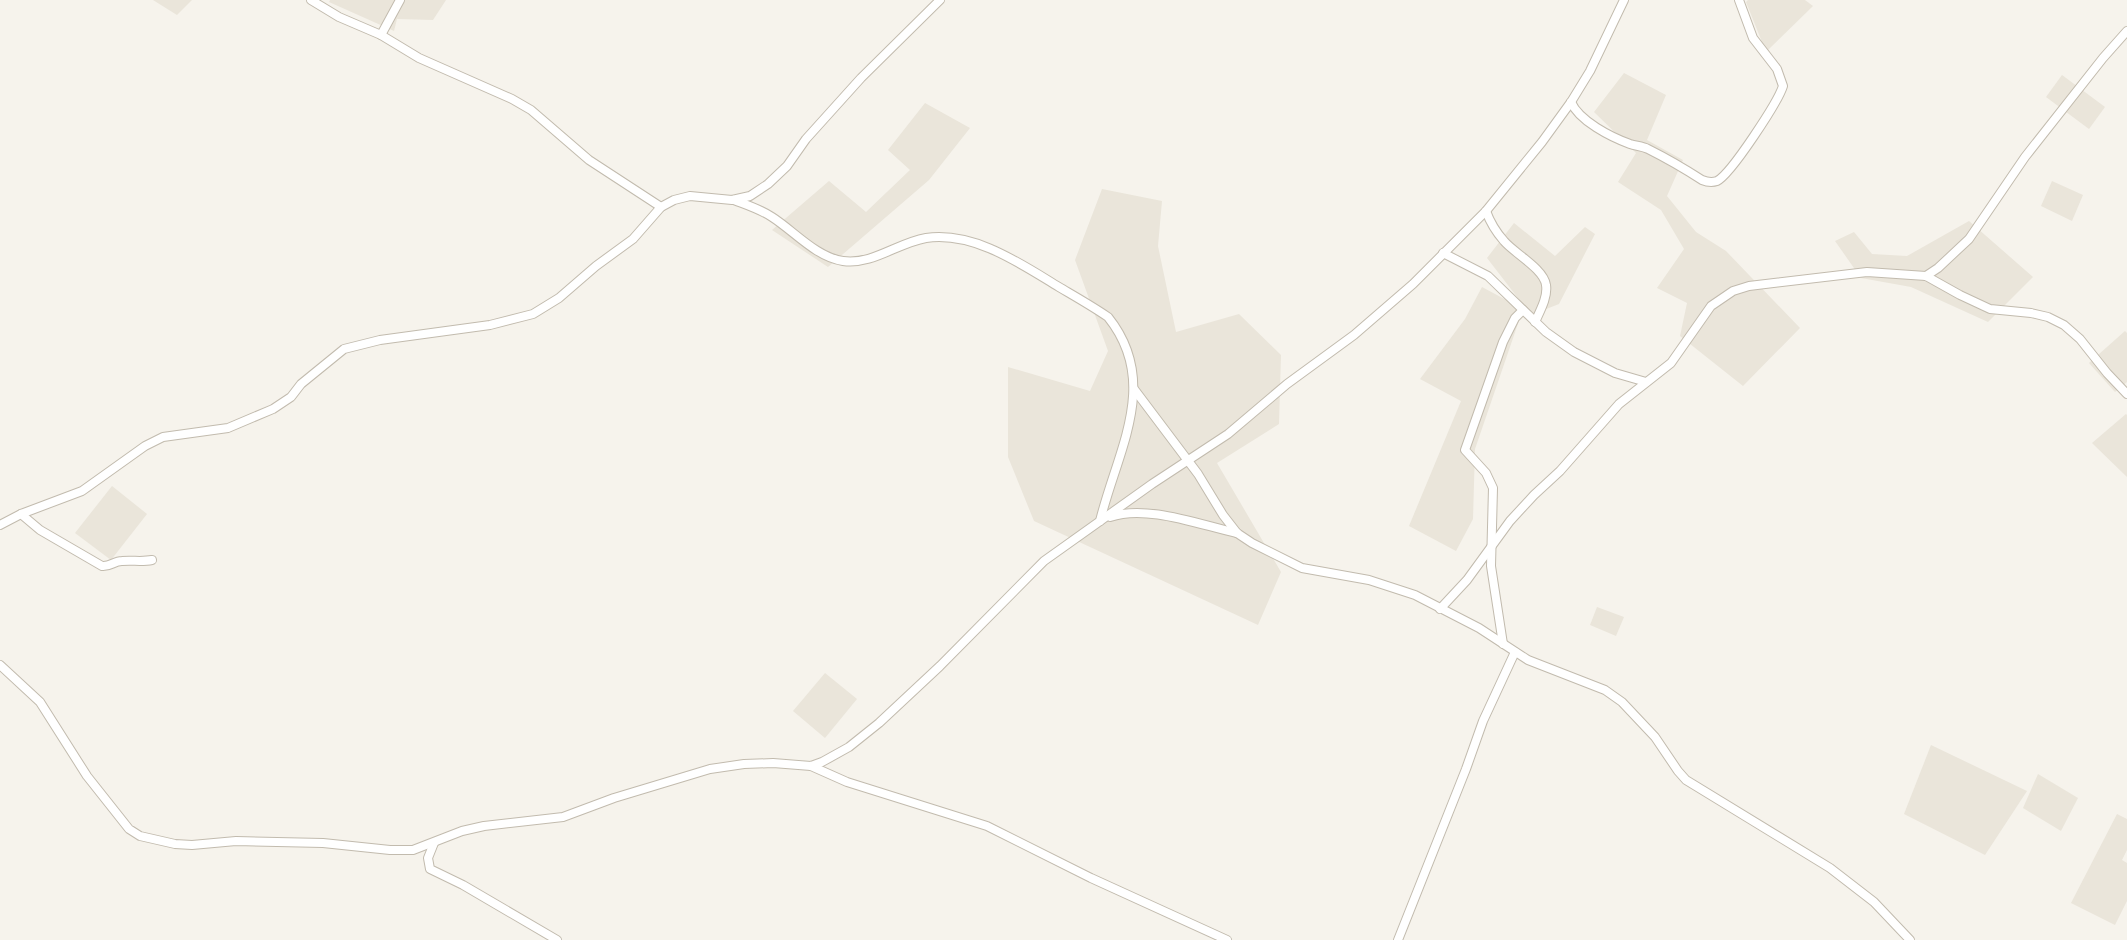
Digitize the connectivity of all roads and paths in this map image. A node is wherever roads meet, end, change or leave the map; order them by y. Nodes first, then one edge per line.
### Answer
1 (311, 0) edge
2 (400, 0) edge
3 (940, 0) edge
4 (1624, 0) edge
5 (1739, 0) edge
6 (2127, 31) edge
7 (381, 35) junction
8 (1571, 102) junction
9 (732, 200) junction
10 (661, 207) junction
11 (1486, 211) junction
12 (1443, 253) junction
13 (1926, 276) junction
14 (1523, 310) junction
15 (1535, 322) junction
16 (1646, 382) junction
17 (1134, 389) junction
18 (2127, 394) edge
19 (1187, 460) junction
20 (21, 514) junction
21 (1100, 520) junction
22 (0, 525) edge
23 (1237, 533) junction
24 (1491, 546) junction
25 (152, 560) dead end
26 (1440, 609) junction
27 (1503, 644) junction
28 (1515, 652) junction
29 (0, 665) edge
30 (811, 766) junction
31 (434, 843) junction
32 (557, 940) edge
33 (1227, 940) edge
34 (1398, 940) edge
35 (1910, 940) edge

1 - 7 street
2 - 7 street
3 - 9 street
4 - 8 street
5 - 8 street
6 - 13 street
7 - 10 street
8 - 11 street
9 - 10 street
9 - 17 street
10 - 20 street
11 - 12 street
11 - 15 street
12 - 14 street
12 - 19 street
13 - 16 street
13 - 18 street
14 - 15 street
14 - 24 street
15 - 16 street
16 - 24 street
17 - 19 street
17 - 21 street
19 - 21 street
19 - 23 street
20 - 22 street
20 - 25 street
21 - 23 street
21 - 30 street
23 - 26 street
24 - 26 street
24 - 27 street
26 - 27 street
27 - 28 street
28 - 34 street
28 - 35 street
29 - 31 street
30 - 31 street
30 - 33 street
31 - 32 street

